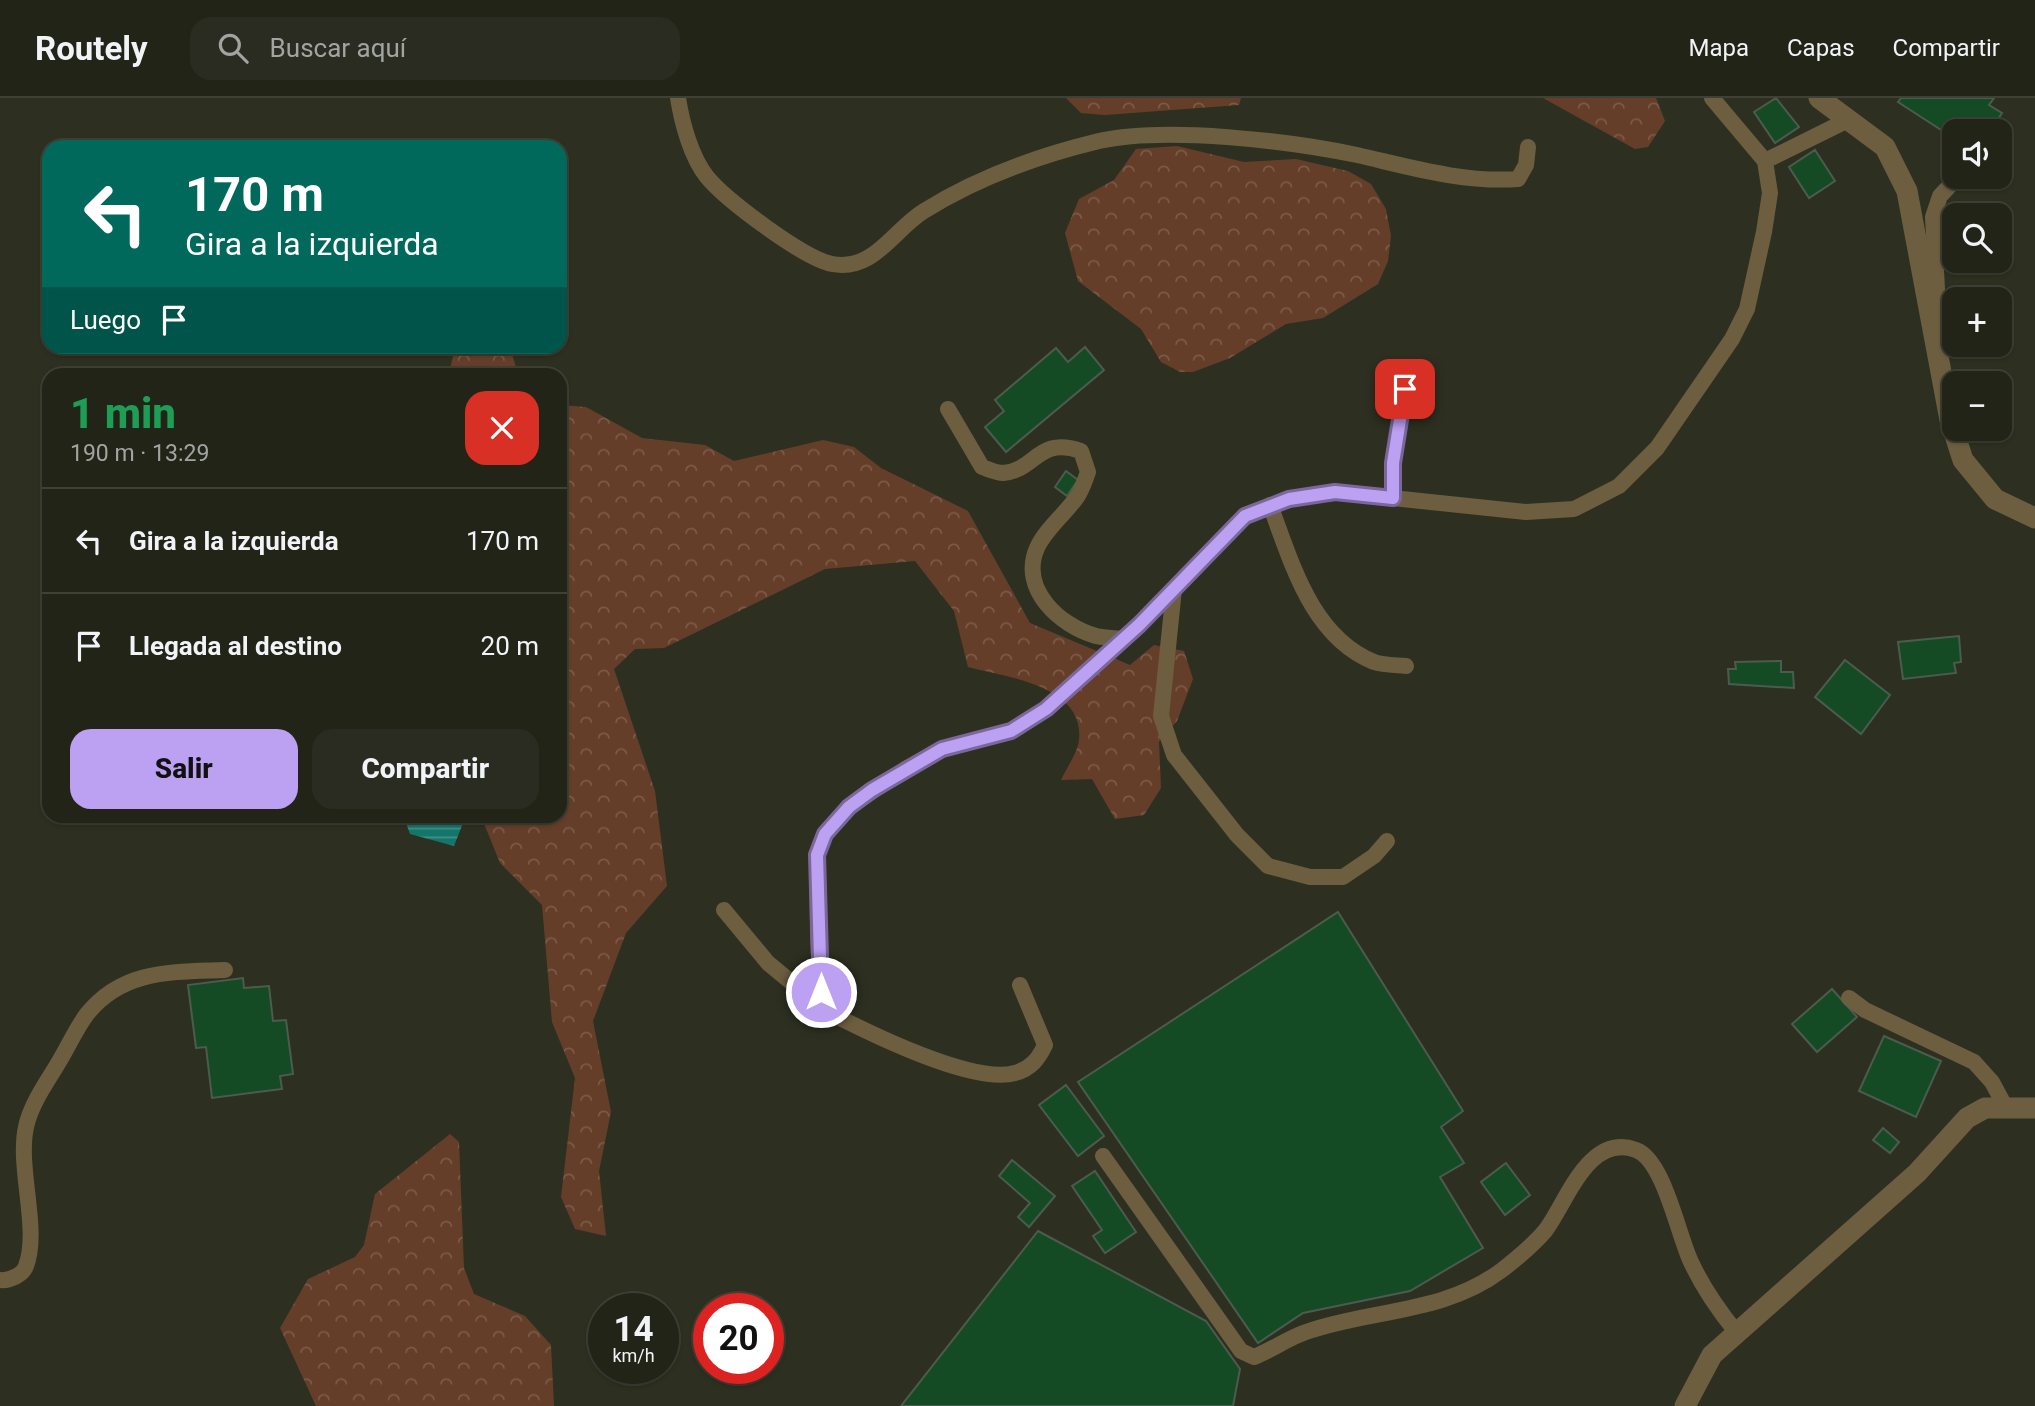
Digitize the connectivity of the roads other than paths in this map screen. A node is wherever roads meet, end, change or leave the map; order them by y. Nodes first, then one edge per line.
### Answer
1 (678, 98) edge
2 (1712, 98) edge
3 (1819, 98) edge
4 (1850, 119) junction
5 (1528, 147) dead end
6 (1765, 161) junction
7 (1947, 189) edge
8 (1938, 362) junction
9 (1405, 389) dead end
10 (948, 410) dead end
11 (1393, 498) junction
12 (1270, 505) junction
13 (2035, 518) edge
14 (1174, 589) junction
15 (1123, 639) junction
16 (1406, 666) dead end
17 (1387, 841) dead end
18 (724, 910) dead end
19 (225, 970) dead end
20 (1020, 985) dead end
21 (821, 992) junction
22 (1849, 998) dead end
23 (2006, 1108) junction
24 (2035, 1108) edge
25 (1103, 1156) dead end
26 (0, 1279) edge
27 (1737, 1333) junction
28 (1685, 1406) edge

1 - 5 lane
2 - 6 lane
3 - 4 street
4 - 6 lane
4 - 8 street
6 - 11 lane
7 - 8 lane
8 - 13 street
9 - 11 lane
10 - 15 lane
11 - 12 lane
12 - 14 lane
12 - 16 lane
14 - 15 lane
14 - 17 lane
15 - 21 lane
18 - 21 lane
19 - 26 lane
20 - 21 lane
22 - 23 lane
23 - 24 street
23 - 27 street
25 - 27 lane
27 - 28 street

